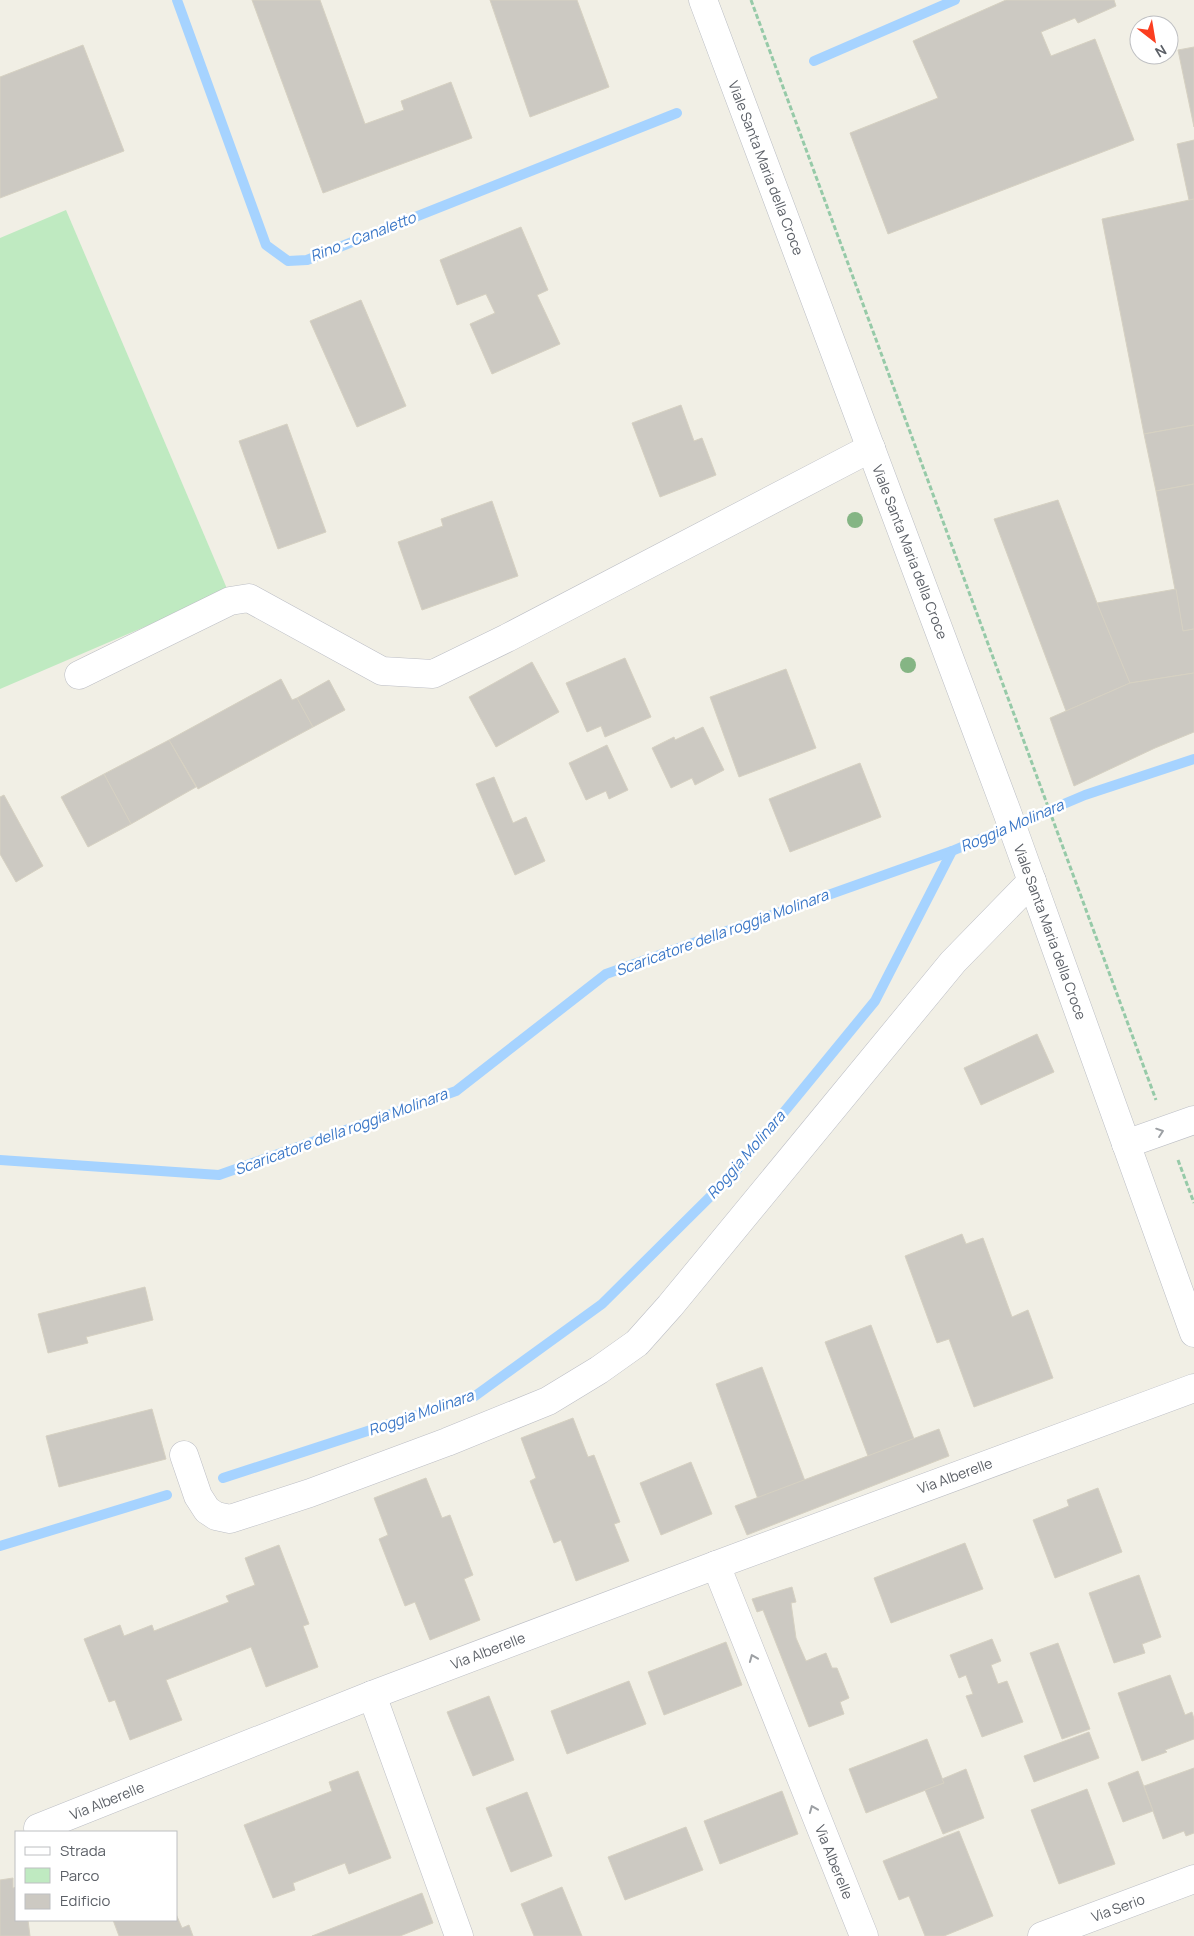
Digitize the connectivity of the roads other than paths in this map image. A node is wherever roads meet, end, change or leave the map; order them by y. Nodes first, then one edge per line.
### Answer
1 (703, 0) edge
2 (871, 448) junction
3 (78, 675) dead end
4 (1032, 881) junction
5 (1194, 1120) edge
6 (1126, 1144) junction
7 (1194, 1333) edge
8 (1194, 1388) edge
9 (184, 1455) dead end
10 (716, 1565) junction
11 (372, 1695) junction
12 (38, 1828) dead end
13 (1194, 1880) edge
14 (459, 1936) edge
15 (864, 1936) edge
16 (1042, 1936) edge

1 - 2 street, Viale Santa Maria della Croce
2 - 3 street, Viale Santa Maria della Croce
2 - 4 street, Viale Santa Maria della Croce
4 - 6 street, Viale Santa Maria della Croce
4 - 9 street
6 -> 5 street
6 - 7 street, Viale Santa Maria della Croce
8 - 10 street, Via Alberelle
10 - 11 street, Via Alberelle
15 -> 10 street, Via Alberelle
11 - 12 street, Via Alberelle
11 - 14 street
13 - 16 street, Via Serio

